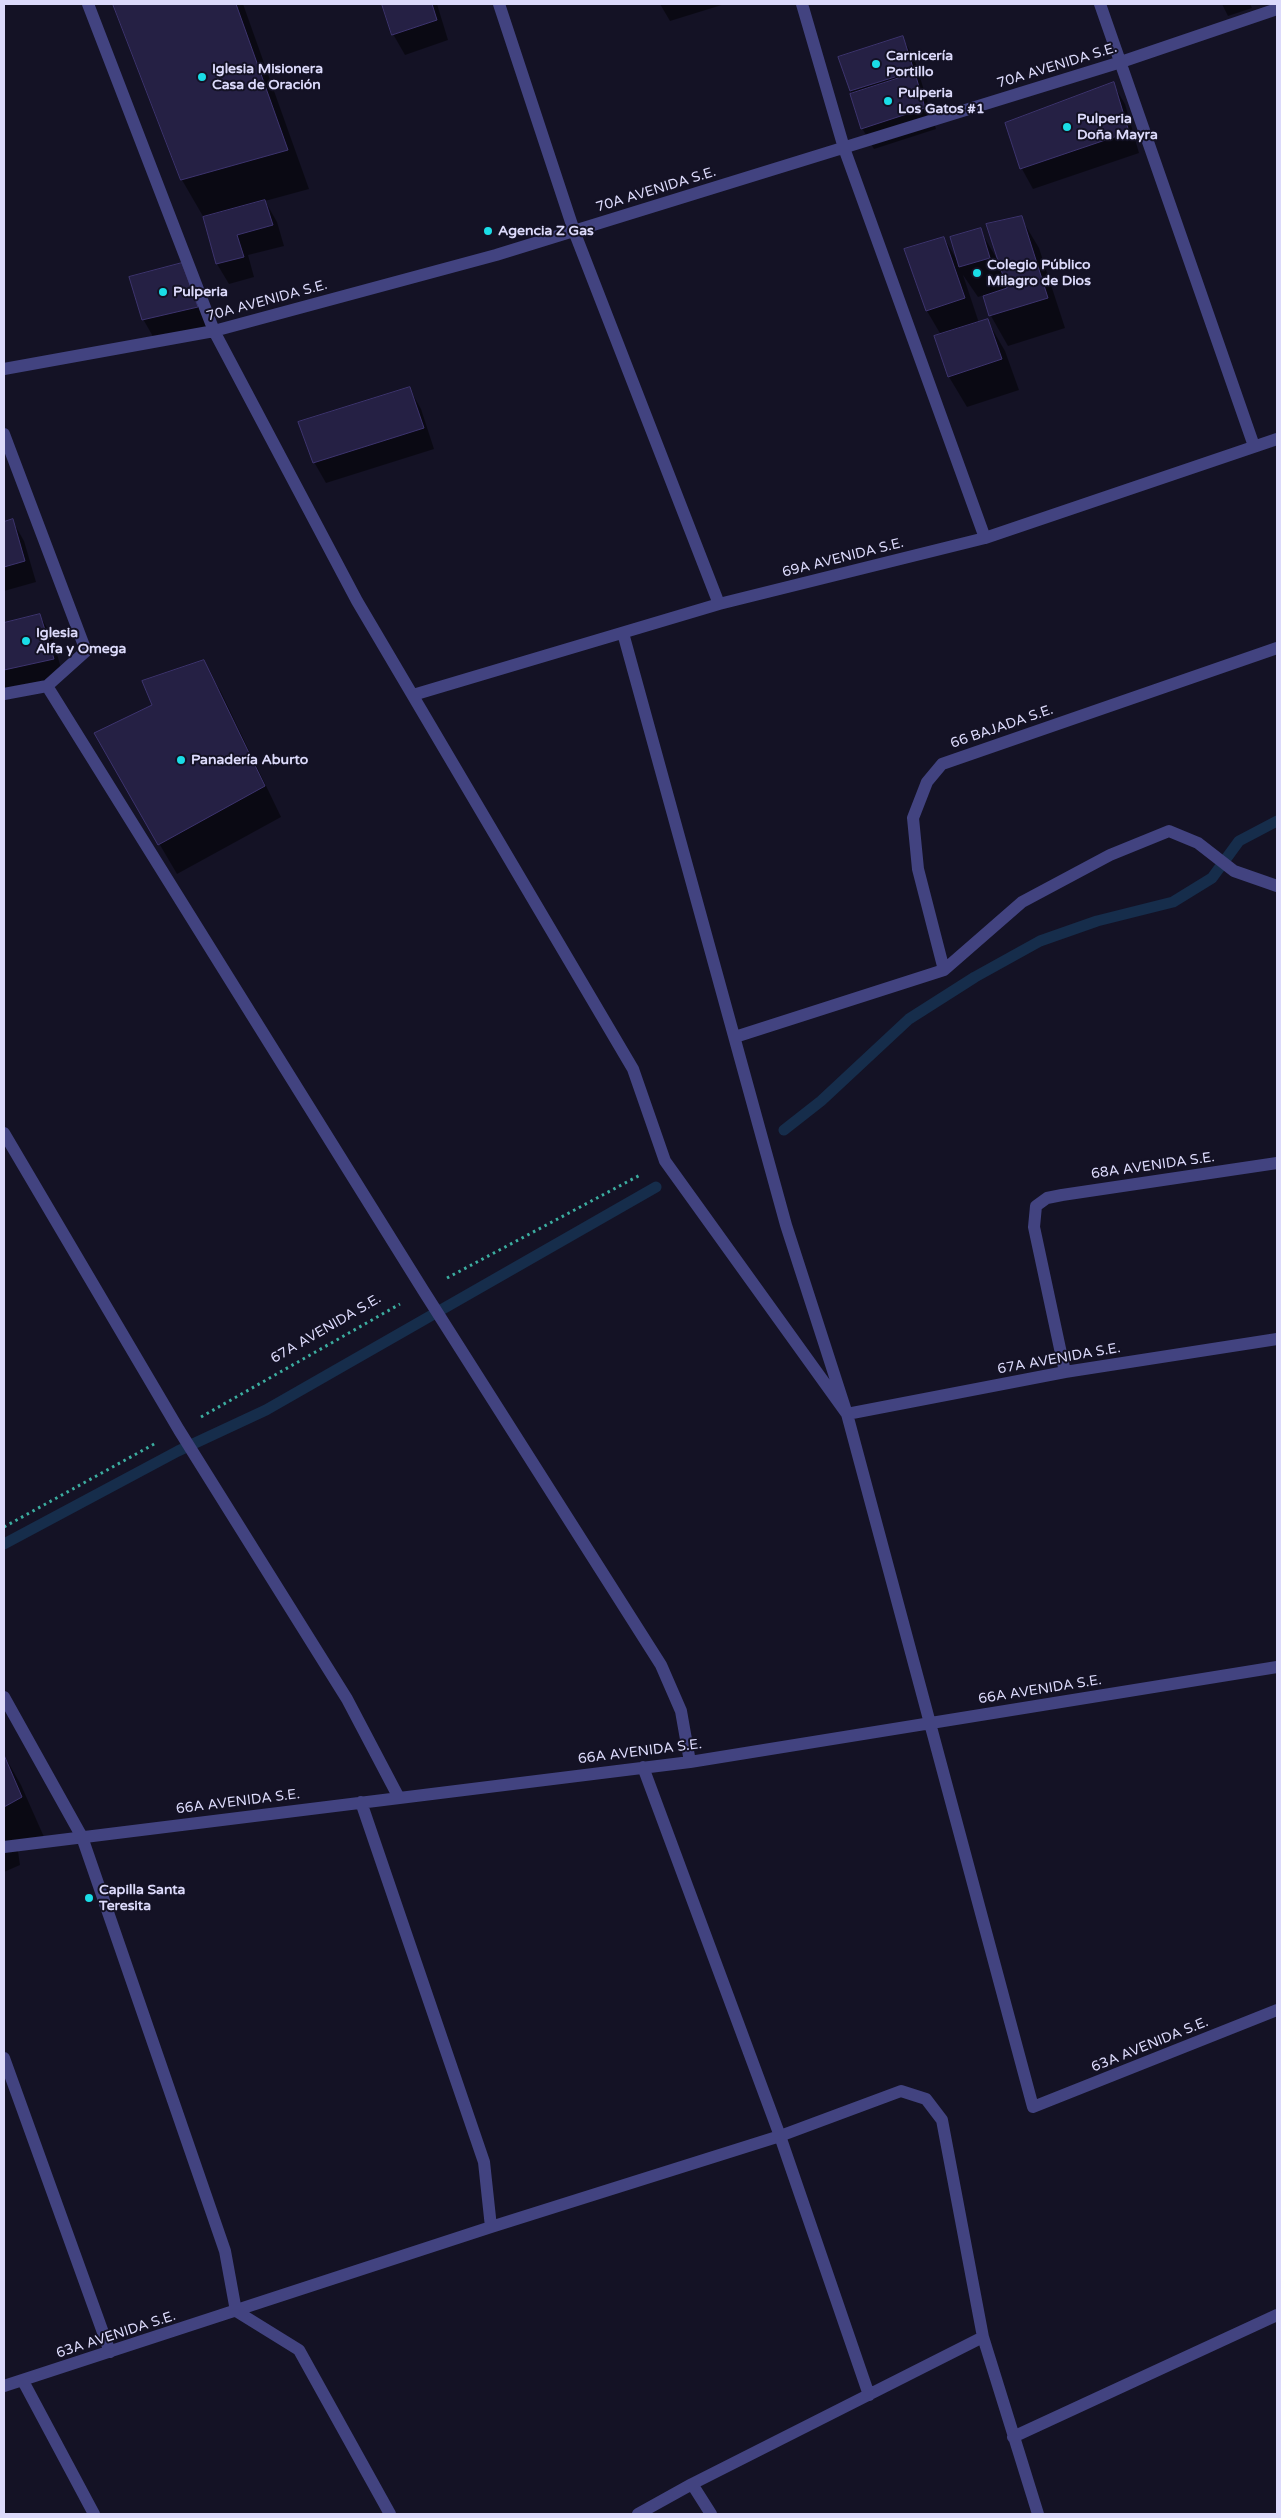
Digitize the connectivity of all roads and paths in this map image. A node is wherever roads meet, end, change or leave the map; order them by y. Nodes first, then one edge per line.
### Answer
1 (88, 4) edge
2 (499, 4) edge
3 (802, 4) edge
4 (1100, 4) edge
5 (1277, 8) edge
6 (1121, 62) junction
7 (844, 148) junction
8 (574, 231) junction
9 (214, 331) junction
10 (4, 368) edge
11 (4, 434) edge
12 (1277, 439) edge
13 (1254, 446) junction
14 (985, 538) junction
15 (719, 604) junction
16 (623, 633) junction
17 (1277, 648) edge
18 (47, 686) junction
19 (4, 694) edge
20 (413, 695) junction
21 (1277, 886) edge
22 (944, 970) junction
23 (734, 1037) junction
24 (4, 1133) edge
25 (664, 1161) junction
26 (1277, 1163) edge
27 (424, 1290) junction
28 (1277, 1339) edge
29 (1065, 1372) junction
30 (847, 1414) junction
31 (179, 1430) junction
32 (4, 1527) edge
33 (1277, 1667) edge
34 (4, 1697) edge
35 (928, 1723) junction
36 (690, 1762) junction
37 (643, 1768) junction
38 (398, 1796) junction
39 (361, 1802) junction
40 (82, 1837) junction
41 (4, 1847) edge
42 (1277, 2010) edge
43 (4, 2058) edge
44 (780, 2136) junction
45 (491, 2227) junction
46 (236, 2311) junction
47 (1277, 2315) edge
48 (983, 2337) junction
49 (110, 2352) junction
50 (23, 2381) junction
51 (4, 2386) edge
52 (869, 2396) junction
53 (1013, 2437) junction
54 (692, 2484) junction
55 (94, 2514) edge
56 (390, 2514) edge
57 (638, 2514) edge
58 (711, 2514) edge
59 (1038, 2514) edge

1 - 9 street
2 - 8 street
3 - 7 street
4 - 6 street
5 - 6 street, 70A AVENIDA S.E.
6 - 7 street, 70A AVENIDA S.E.
6 - 13 street
7 - 8 street, 70A AVENIDA S.E.
7 - 14 street
8 - 9 street, 70A AVENIDA S.E.
8 - 15 street
9 - 10 street, 70A AVENIDA S.E.
9 - 20 street
11 - 18 street
12 - 13 street, 69A AVENIDA S.E.
13 - 14 street, 69A AVENIDA S.E.
14 - 15 street, 69A AVENIDA S.E.
15 - 16 street, 69A AVENIDA S.E.
16 - 20 street, 69A AVENIDA S.E.
16 - 23 street
17 - 22 street, 66 BAJADA S.E.
18 - 19 street
18 - 27 street
20 - 25 street
21 - 22 street
22 - 23 street
23 - 30 street
24 - 31 street
25 - 27 path, 67A AVENIDA S.E.
25 - 30 street
26 - 29 street, 68A AVENIDA S.E.
27 - 31 path, 67A AVENIDA S.E.
27 - 36 street
28 - 29 street, 67A AVENIDA S.E.
29 - 30 street, 67A AVENIDA S.E.
30 - 35 street
31 - 32 path, 67A AVENIDA S.E.
31 - 38 street
33 - 35 street, 66A AVENIDA S.E.
34 - 40 street
35 - 36 street, 66A AVENIDA S.E.
35 - 42 street, 63A AVENIDA S.E.
36 - 37 street, 66A AVENIDA S.E.
37 - 38 street, 66A AVENIDA S.E.
37 - 44 street
38 - 39 street, 66A AVENIDA S.E.
39 - 40 street, 66A AVENIDA S.E.
39 - 45 street
40 - 41 street, 66A AVENIDA S.E.
40 - 46 street
43 - 49 street
44 - 45 street, 63A AVENIDA S.E.
44 - 48 street, 63A AVENIDA S.E.
44 - 52 street
45 - 46 street, 63A AVENIDA S.E.
46 - 49 street, 63A AVENIDA S.E.
46 - 56 street
47 - 53 street
48 - 52 street
48 - 53 street, 63A AVENIDA S.E.
49 - 50 street, 63A AVENIDA S.E.
50 - 51 street, 63A AVENIDA S.E.
50 - 55 street
52 - 54 street
53 - 59 street, 63A AVENIDA S.E.
54 - 57 street
54 - 58 street

